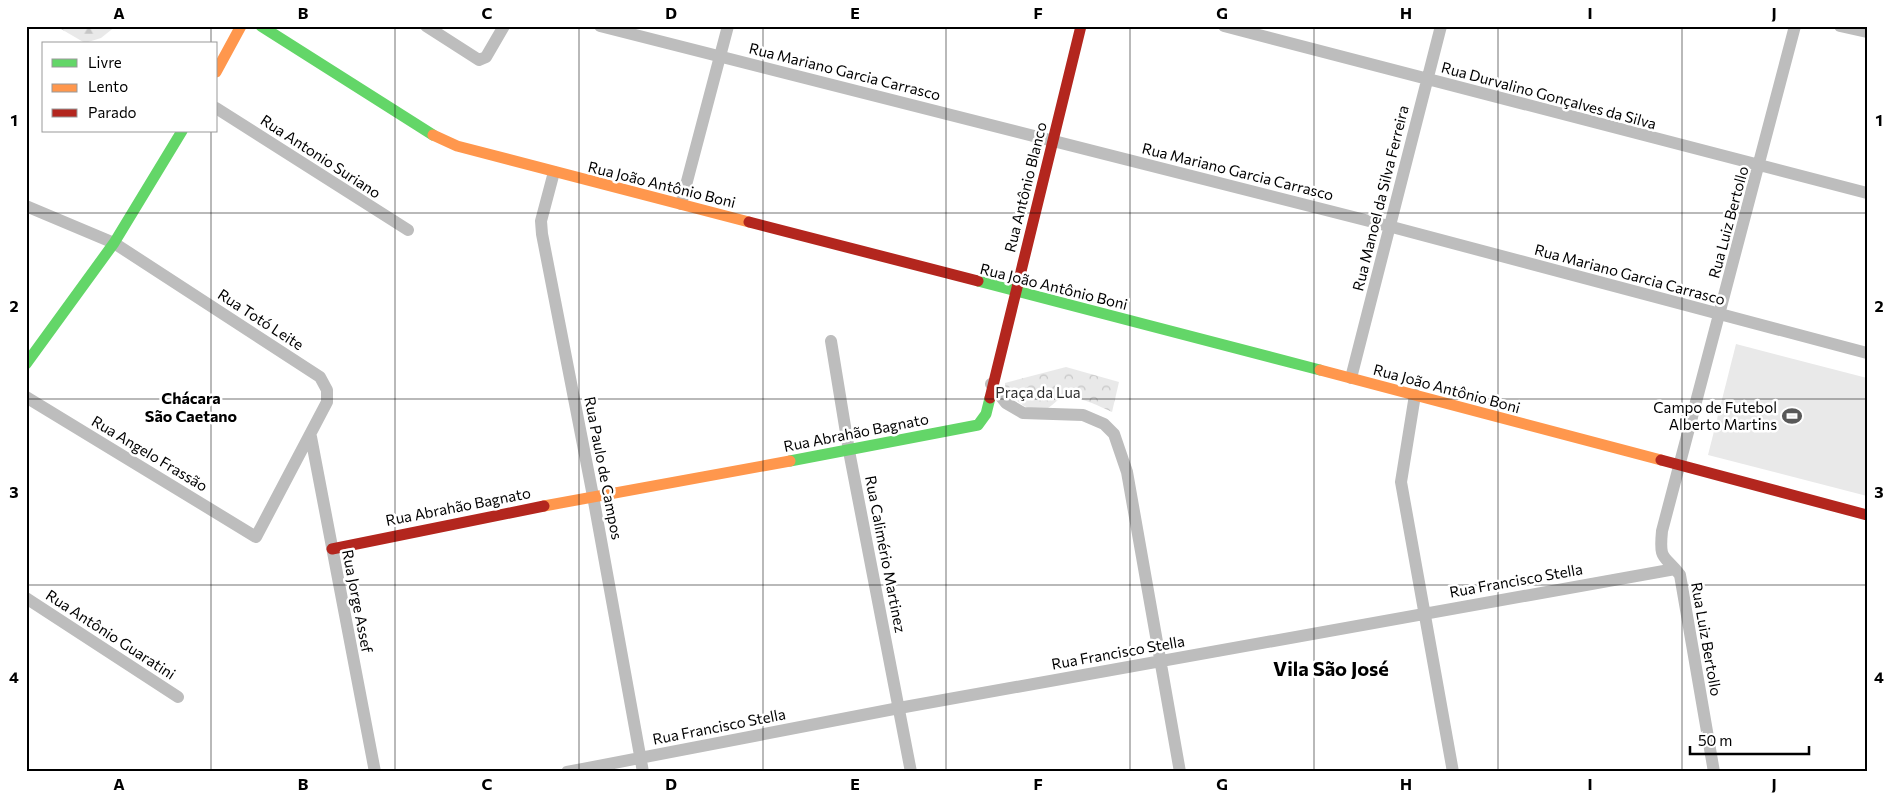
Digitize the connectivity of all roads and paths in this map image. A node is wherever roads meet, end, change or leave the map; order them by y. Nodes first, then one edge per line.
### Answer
1 (241, 26) edge
2 (261, 26) edge
3 (426, 26) edge
4 (504, 26) edge
5 (600, 26) edge
6 (728, 26) edge
7 (1081, 26) edge
8 (1224, 26) edge
9 (1440, 26) edge
10 (1795, 26) edge
11 (1840, 26) edge
12 (1867, 32) edge
13 (720, 56) junction
14 (218, 68) edge
15 (1427, 79) junction
16 (218, 109) edge
17 (181, 132) edge
18 (1051, 141) junction
19 (1760, 167) junction
20 (554, 172) junction
21 (1867, 193) edge
22 (681, 204) junction
23 (26, 206) edge
24 (1390, 226) junction
25 (408, 230) dead end
26 (114, 243) junction
27 (1015, 291) junction
28 (1720, 315) junction
29 (831, 341) dead end
30 (1867, 353) edge
31 (26, 364) edge
32 (1351, 378) junction
33 (991, 384) junction
34 (1415, 395) junction
35 (26, 397) edge
36 (310, 437) junction
37 (850, 451) junction
38 (1679, 465) junction
39 (593, 496) junction
40 (1867, 515) edge
41 (256, 537) joint
42 (332, 549) junction
43 (1675, 569) junction
44 (26, 598) edge
45 (1425, 612) junction
46 (1160, 661) junction
47 (178, 696) dead end
48 (899, 708) junction
49 (640, 758) junction
50 (374, 772) edge
51 (567, 772) edge
52 (643, 772) edge
53 (911, 772) edge
54 (1180, 772) edge
55 (1453, 772) edge
56 (1714, 772) edge

1 - 14 street
2 - 20 street, Rua João Antônio Boni
3 - 4 street
5 - 13 street, Rua Mariano Garcia Carrasco
6 - 13 street
7 - 18 street, Rua Antônio Blanco
8 - 15 street, Rua Durvalino Gonçalves da Silva
9 - 15 street, Rua Manoel da Silva Ferreira
10 - 19 street, Rua Luiz Bertollo
11 - 12 street
13 - 18 street, Rua Mariano Garcia Carrasco
13 - 22 street
15 - 19 street, Rua Durvalino Gonçalves da Silva
15 - 24 street, Rua Manoel da Silva Ferreira
16 - 25 street, Rua Antonio Suriano
17 - 26 street
18 - 24 street, Rua Mariano Garcia Carrasco
18 - 27 street, Rua Antônio Blanco
19 - 21 street, Rua Durvalino Gonçalves da Silva
19 - 28 street, Rua Luiz Bertollo
20 - 22 street, Rua João Antônio Boni
20 - 39 street, Rua Paulo de Campos
22 - 27 street, Rua João Antônio Boni
23 - 26 street, Rua Totó Leite
24 - 28 street, Rua Mariano Garcia Carrasco
24 - 32 street, Rua Manoel da Silva Ferreira
26 - 31 street
26 - 36 street, Rua Totó Leite
27 - 32 street, Rua João Antônio Boni
27 - 33 street, Rua Antônio Blanco
28 - 30 street, Rua Mariano Garcia Carrasco
28 - 38 street, Rua Luiz Bertollo
29 - 37 street, Rua Calimério Martinez
32 - 34 street, Rua João Antônio Boni
33 - 37 street, Rua Abrahão Bagnato
33 - 46 street
34 - 38 street, Rua João Antônio Boni
34 - 45 street
35 - 41 street, Rua Angelo Frassão
36 - 41 street, Rua Totó Leite
36 - 42 street, Rua Jorge Assef
37 - 39 street, Rua Abrahão Bagnato
37 - 48 street, Rua Calimério Martinez
38 - 40 street, Rua João Antônio Boni
38 - 43 street, Rua Luiz Bertollo
39 - 42 street, Rua Abrahão Bagnato
39 - 49 street, Rua Paulo de Campos
42 - 50 street, Rua Jorge Assef
43 - 45 street, Rua Francisco Stella
43 - 56 street, Rua Luiz Bertollo
44 - 47 street, Rua Antônio Guaratini
45 - 46 street, Rua Francisco Stella
45 - 55 street
46 - 48 street, Rua Francisco Stella
46 - 54 street
48 - 49 street, Rua Francisco Stella
48 - 53 street, Rua Calimério Martinez
49 - 51 street, Rua Francisco Stella
49 - 52 street, Rua Paulo de Campos

